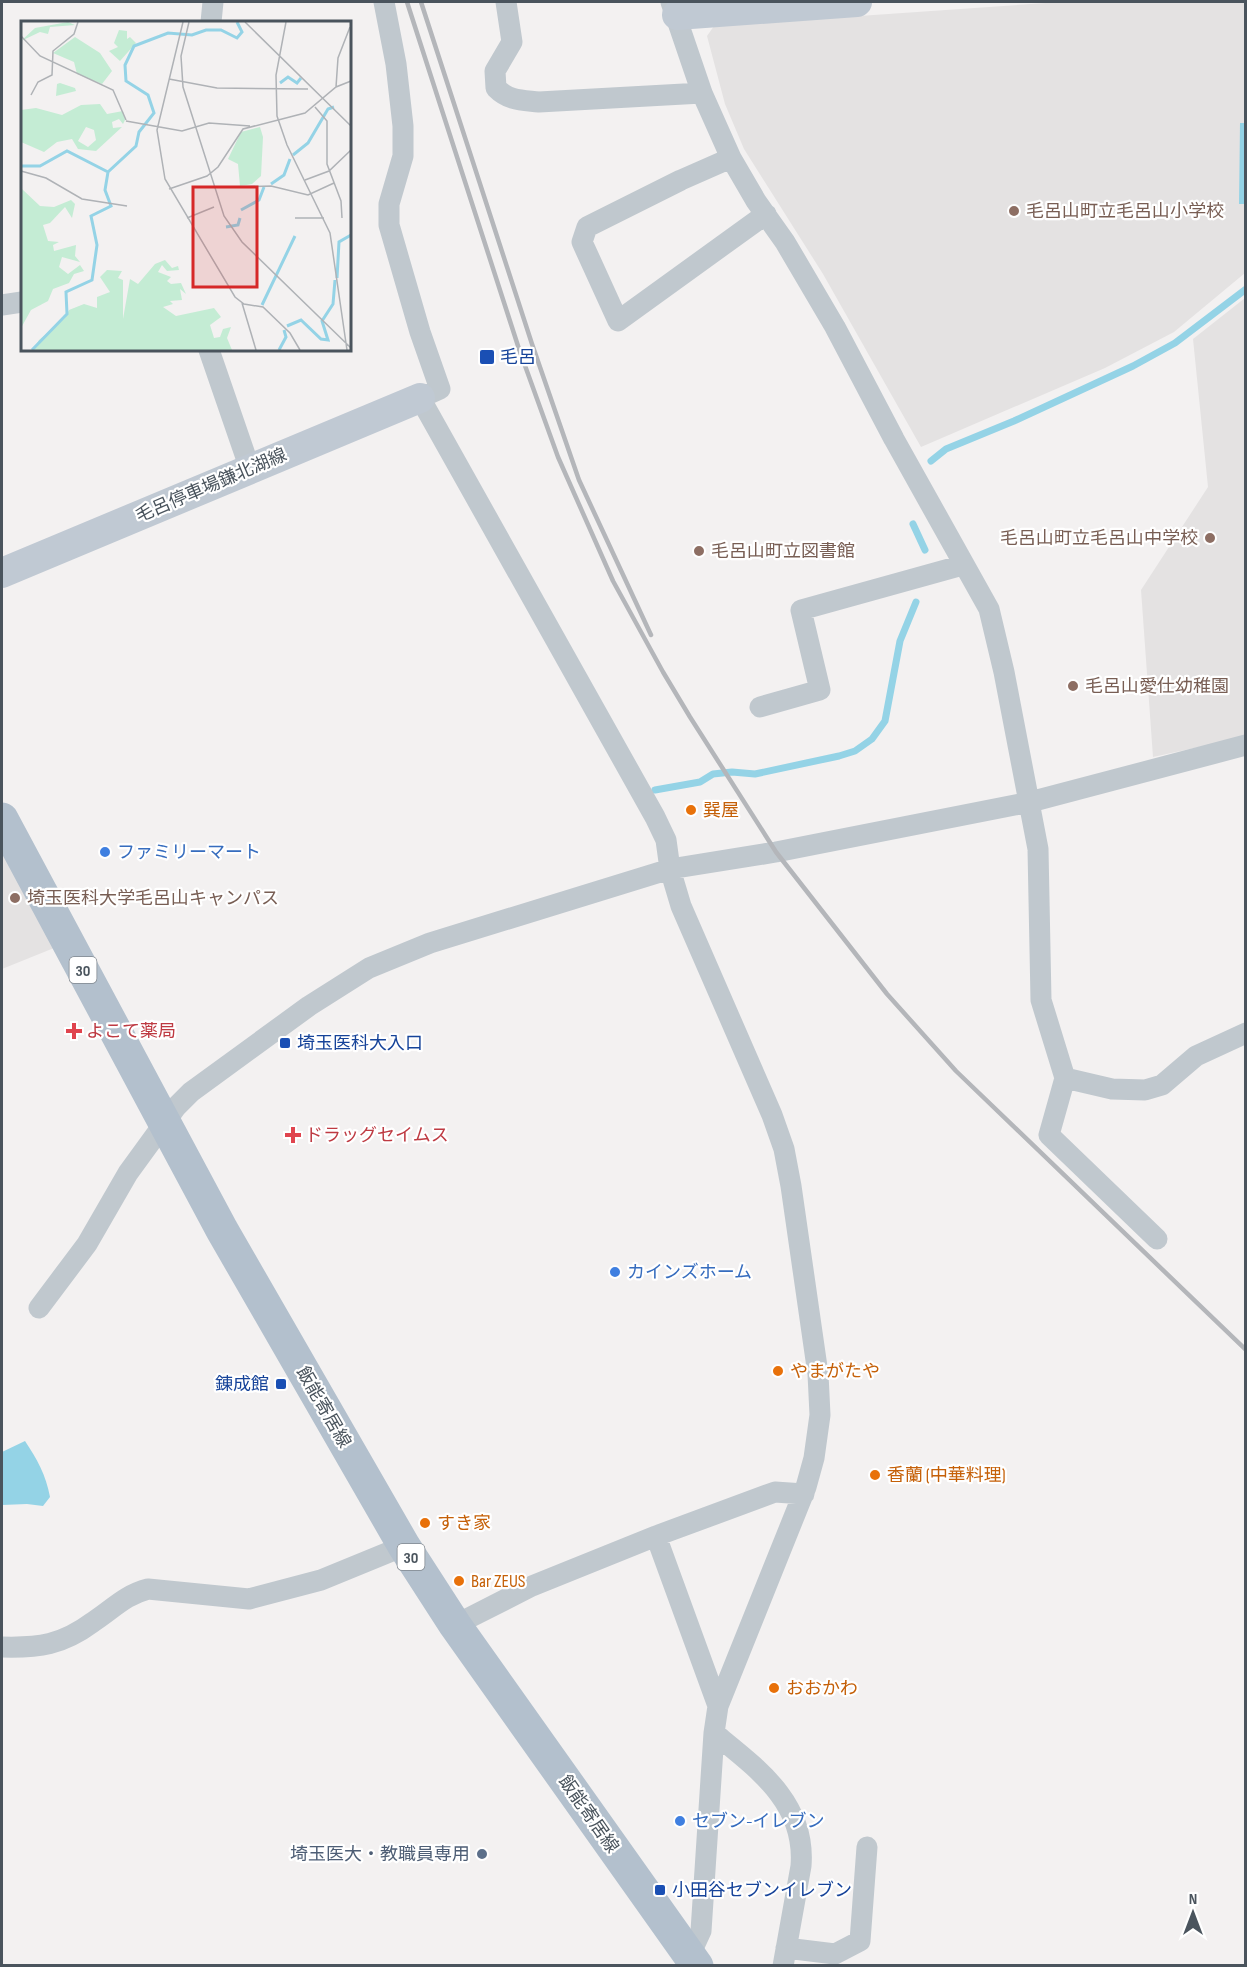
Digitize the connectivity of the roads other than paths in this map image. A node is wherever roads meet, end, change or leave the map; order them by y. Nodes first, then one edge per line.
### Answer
1 (213, 2) edge
2 (384, 2) edge
3 (506, 2) edge
4 (857, 2) edge
5 (674, 8) edge
6 (211, 21) edge
7 (702, 93) junction
8 (731, 158) junction
9 (766, 214) junction
10 (21, 302) edge
11 (2, 305) edge
12 (209, 351) edge
13 (420, 398) junction
14 (250, 469) junction
15 (963, 565) junction
16 (2, 573) edge
17 (760, 707) dead end
18 (1245, 745) edge
19 (1030, 802) junction
20 (2, 819) edge
21 (670, 869) junction
22 (1245, 1033) edge
23 (1065, 1078) junction
24 (164, 1122) junction
25 (1157, 1239) dead end
26 (39, 1308) dead end
27 (804, 1494) junction
28 (656, 1536) junction
29 (404, 1546) junction
30 (455, 1625) junction
31 (2, 1647) edge
32 (718, 1706) junction
33 (714, 1733) junction
34 (867, 1847) dead end
35 (784, 1957) edge
36 (694, 1960) edge

1 - 6 street
2 - 13 street
3 - 7 street
4 - 5 main road
5 - 7 street
7 - 8 street
8 - 9 street
8 - 9 street
9 - 15 street
10 - 11 street
12 - 14 street
13 - 14 main road, 毛呂停車場鎌北湖線
13 - 21 street
14 - 16 main road, 毛呂停車場鎌北湖線
15 - 17 street
15 - 19 street
18 - 19 street
19 - 21 street
19 - 23 street
20 - 24 main road, 飯能寄居線 / 30
21 - 24 street
21 - 27 street
22 - 23 street
23 - 25 street
24 - 26 street
24 - 29 main road, 飯能寄居線 / 30
27 - 28 street
27 - 32 street
28 - 30 street
28 - 32 street
29 - 30 main road, 飯能寄居線 / 30
29 - 31 street
30 - 36 main road, 飯能寄居線 / 30
32 - 33 street
33 - 35 street
33 - 36 street
34 - 35 street

